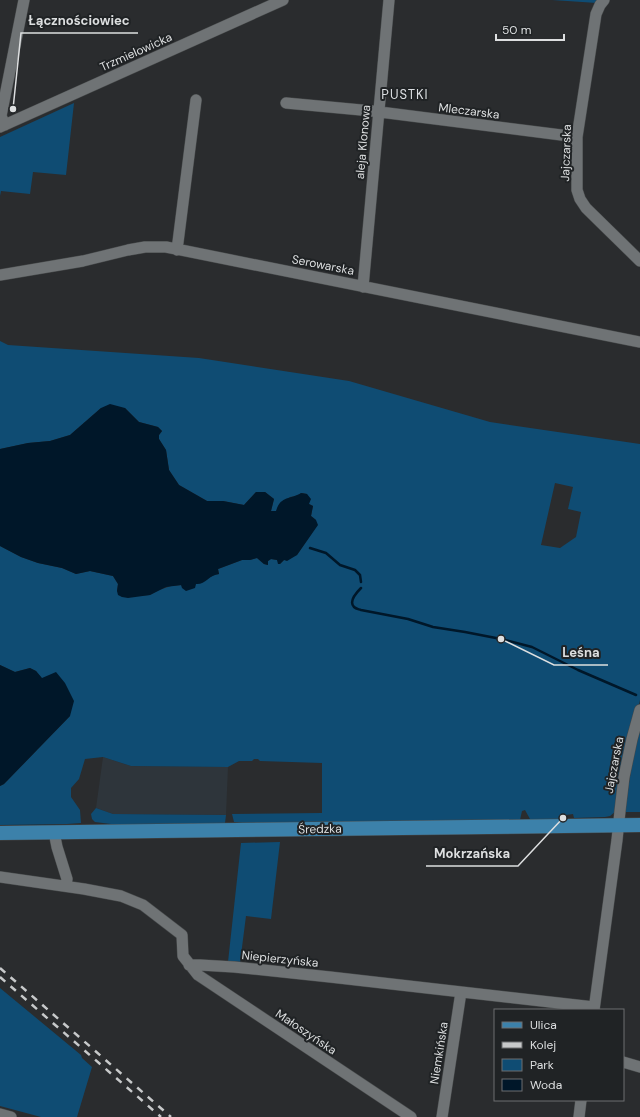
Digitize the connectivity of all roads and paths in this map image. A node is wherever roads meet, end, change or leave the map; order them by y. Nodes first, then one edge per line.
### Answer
1 (24, 0) edge
2 (283, 0) edge
3 (389, 0) edge
4 (604, 0) edge
5 (196, 100) dead end
6 (286, 103) dead end
7 (379, 112) junction
8 (3, 126) edge
9 (577, 137) junction
10 (177, 250) junction
11 (640, 261) edge
12 (0, 275) edge
13 (363, 287) junction
14 (640, 342) edge
15 (640, 710) edge
16 (640, 825) edge
17 (619, 826) junction
18 (54, 832) junction
19 (0, 833) edge
20 (0, 877) edge
21 (66, 886) junction
22 (189, 965) junction
23 (461, 992) junction
24 (594, 1009) edge
25 (624, 1062) edge
26 (640, 1067) edge
27 (581, 1101) edge
28 (0, 1114) edge
29 (10, 1117) edge
30 (411, 1117) edge
31 (442, 1117) edge
32 (579, 1117) edge

1 - 8 street
2 - 8 street, Trzmielowicka
3 - 7 street, aleja Klonowa
4 - 9 street, Jajczarska
5 - 10 street
6 - 7 street, Mleczarska
7 - 9 street, Mleczarska
7 - 13 street, aleja Klonowa
9 - 11 street, Jajczarska
10 - 12 street, Serowarska
10 - 13 street, Serowarska
13 - 14 street, Serowarska
15 - 17 street, Jajczarska
16 - 17 main road, Średzka
17 - 18 main road, Średzka
17 - 24 street, Jajczarska
18 - 19 main road, Średzka
18 - 21 street
20 - 21 street
21 - 22 street
22 - 23 street, Niepierzyńska
22 - 30 street, Małoszyńska
23 - 24 street, Niepierzyńska
23 - 31 street, Niemkińska
25 - 26 street
27 - 32 street
28 - 29 street

